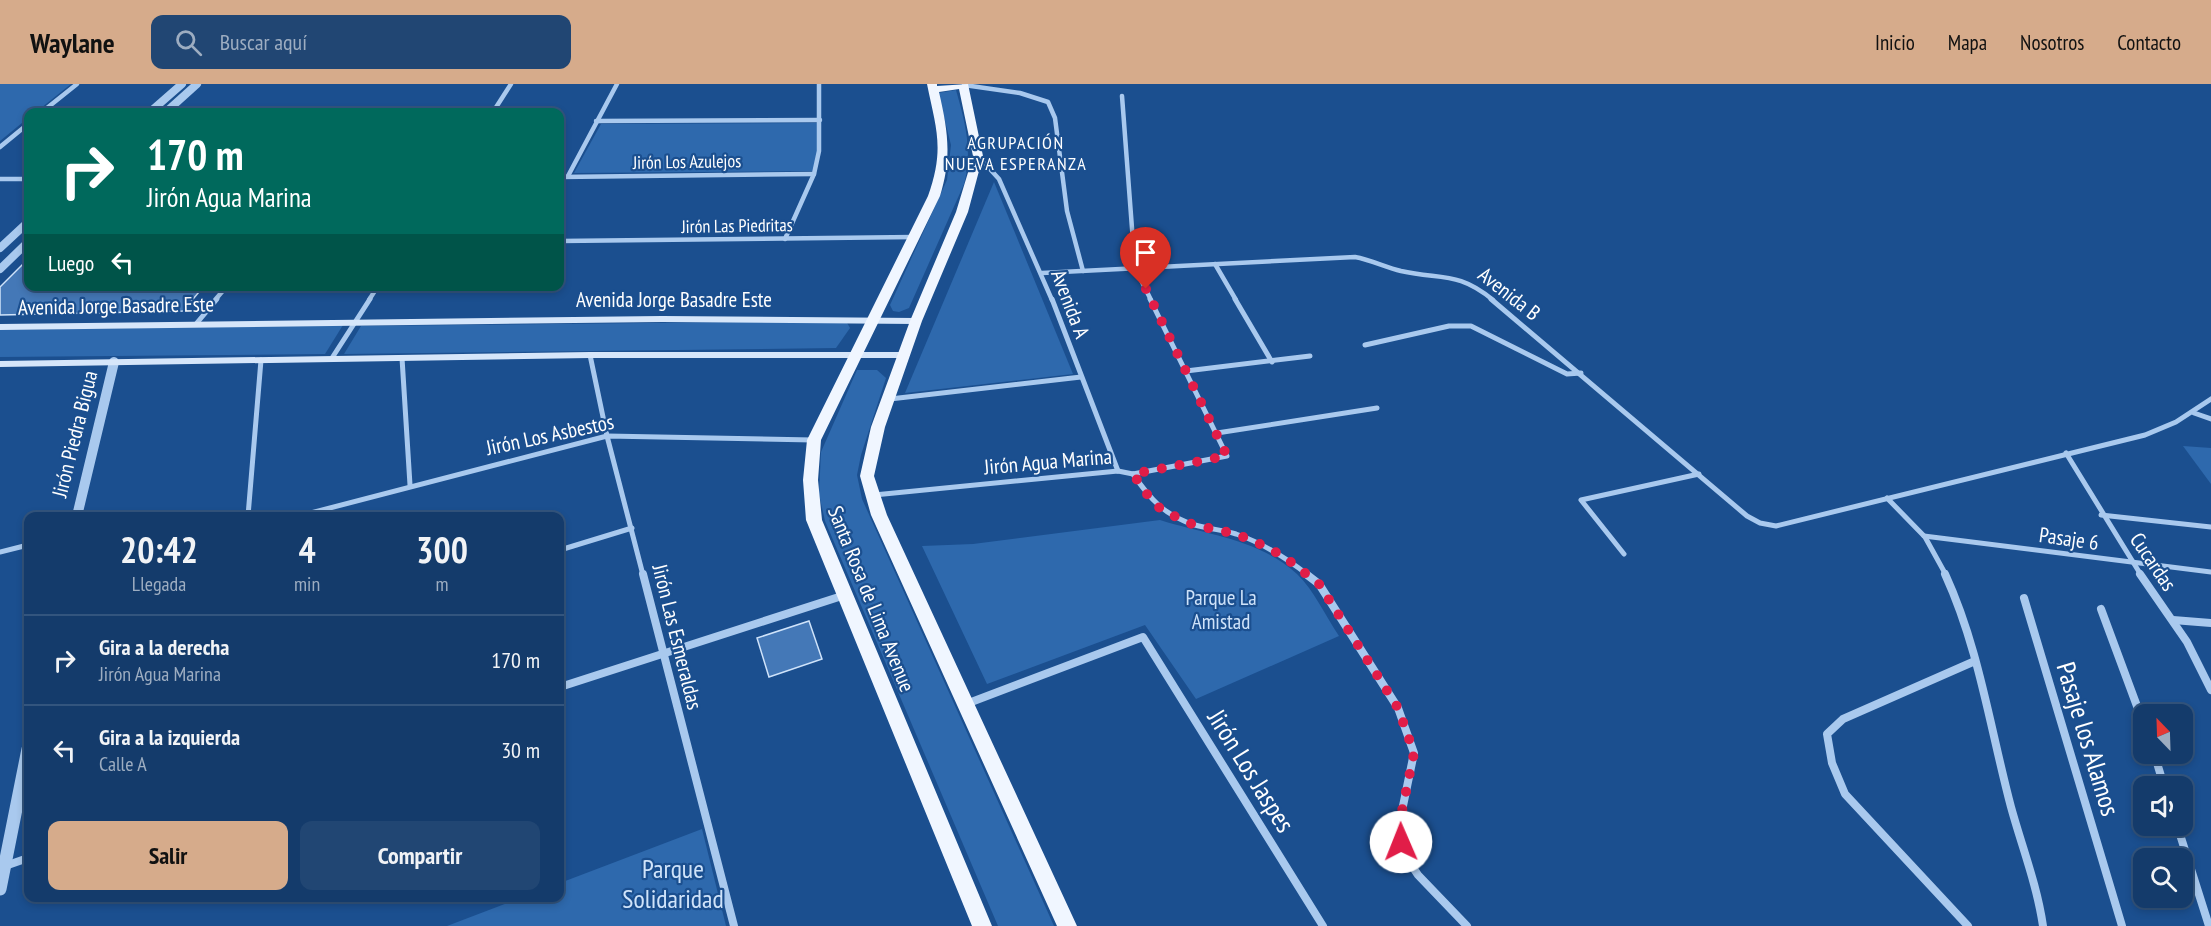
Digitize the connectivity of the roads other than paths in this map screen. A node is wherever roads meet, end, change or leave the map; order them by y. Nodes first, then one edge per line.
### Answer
1 (77, 84) edge
2 (182, 84) edge
3 (197, 84) edge
4 (511, 84) edge
5 (617, 84) edge
6 (819, 84) edge
7 (963, 85) edge
8 (932, 87) edge
9 (1122, 96) dead end
10 (47, 108) edge
11 (155, 108) edge
12 (170, 108) edge
13 (496, 108) edge
14 (820, 120) junction
15 (596, 121) junction
16 (24, 127) edge
17 (0, 147) edge
18 (978, 156) junction
19 (814, 174) junction
20 (564, 176) edge
21 (568, 176) junction
22 (0, 179) edge
23 (24, 179) edge
24 (24, 225) edge
25 (914, 237) junction
26 (785, 239) junction
27 (564, 240) edge
28 (1, 245) edge
29 (24, 246) edge
30 (1215, 264) junction
31 (1136, 268) junction
32 (0, 269) edge
33 (1083, 271) junction
34 (1042, 273) junction
35 (223, 291) edge
36 (375, 291) edge
37 (873, 320) junction
38 (356, 321) junction
39 (916, 321) junction
40 (196, 324) junction
41 (0, 327) edge
42 (1365, 345) dead end
43 (856, 353) junction
44 (590, 355) junction
45 (904, 355) junction
46 (1310, 356) dead end
47 (332, 358) junction
48 (402, 358) junction
49 (261, 360) junction
50 (114, 362) junction
51 (1272, 362) junction
52 (0, 364) edge
53 (1186, 371) junction
54 (1581, 373) junction
55 (1081, 377) junction
56 (890, 399) junction
57 (2211, 399) edge
58 (1377, 408) dead end
59 (2194, 413) junction
60 (2211, 418) edge
61 (1217, 433) junction
62 (607, 436) junction
63 (814, 440) junction
64 (2066, 453) junction
65 (1118, 471) junction
66 (1133, 474) junction
67 (1699, 474) junction
68 (410, 485) junction
69 (871, 496) junction
70 (1887, 498) junction
71 (77, 512) edge
72 (248, 512) edge
73 (313, 512) edge
74 (2101, 515) junction
75 (2211, 527) edge
76 (632, 528) junction
77 (1924, 536) junction
78 (24, 546) edge
79 (564, 549) edge
80 (0, 552) edge
81 (1624, 554) dead end
82 (2133, 564) junction
83 (2211, 572) edge
84 (845, 595) junction
85 (2024, 598) dead end
86 (2101, 609) dead end
87 (2173, 620) junction
88 (2211, 623) edge
89 (664, 653) junction
90 (1975, 661) junction
91 (2209, 679) edge
92 (564, 686) edge
93 (2211, 690) edge
94 (965, 704) junction
95 (2136, 704) edge
96 (24, 769) edge
97 (2180, 836) edge
98 (24, 859) edge
99 (5, 866) junction
100 (0, 889) edge
101 (734, 926) edge
102 (982, 926) edge
103 (1067, 926) edge
104 (1323, 926) edge
105 (1467, 926) edge
106 (1968, 926) edge
107 (2043, 926) edge
108 (2122, 926) edge
109 (2209, 926) edge

1 - 10 street
2 - 11 street
3 - 12 street
4 - 13 street
5 - 15 street
6 - 14 street
7 - 8 main road
7 - 18 main road, Santa Rosa de Lima Avenue
7 - 33 street
8 - 25 main road, Santa Rosa de Lima Avenue
9 - 31 street
14 - 15 street
14 - 19 street
15 - 21 street
16 - 17 street
18 - 34 street, Avenida A
18 - 39 main road, Santa Rosa de Lima Avenue
19 - 21 street, Jirón Los Azulejos
19 - 26 street
20 - 21 street, Jirón Los Azulejos
22 - 23 street
24 - 28 street
25 - 26 street, Jirón Las Piedritas
25 - 37 main road, Santa Rosa de Lima Avenue
26 - 27 street, Jirón Las Piedritas
29 - 32 street
30 - 31 street, Avenida B
30 - 51 street
30 - 54 street, Avenida B
31 - 33 street, Avenida B
31 - 53 street
33 - 34 street, Avenida B
34 - 55 street, Avenida A
35 - 40 street
36 - 38 street
37 - 38 main road, Avenida Jorge Basadre Este
37 - 39 main road, Avenida Jorge Basadre Este
37 - 43 main road, Santa Rosa de Lima Avenue
38 - 40 main road, Avenida Jorge Basadre Este
38 - 47 street
39 - 45 main road, Santa Rosa de Lima Avenue
40 - 41 main road, Avenida Jorge Basadre Este
42 - 54 street
43 - 44 main road
43 - 45 main road
43 - 63 main road, Santa Rosa de Lima Avenue
44 - 48 main road
44 - 62 street, Jirón Las Esmeraldas
45 - 56 main road, Santa Rosa de Lima Avenue
46 - 51 street
47 - 48 main road
47 - 49 main road
48 - 68 street
49 - 50 main road
49 - 72 street
50 - 52 main road
50 - 71 street, Jirón Piedra Bigua
51 - 53 street
53 - 61 street
54 - 67 street, Avenida B
55 - 56 street
55 - 65 street, Avenida A
56 - 69 main road, Santa Rosa de Lima Avenue
57 - 59 street, Avenida B
58 - 61 street
59 - 60 street
59 - 64 street, Avenida B
61 - 66 street, Jirón Agua Marina
62 - 63 street, Jirón Los Asbestos
62 - 68 street, Jirón Los Asbestos
62 - 76 street, Jirón Las Esmeraldas
63 - 84 main road, Santa Rosa de Lima Avenue
64 - 70 street, Avenida B
64 - 74 street, Cucardas
65 - 66 street, Jirón Agua Marina
65 - 69 street, Jirón Agua Marina
66 - 105 street
67 - 70 street, Avenida B
67 - 81 street
68 - 73 street, Jirón Los Asbestos
69 - 94 main road, Santa Rosa de Lima Avenue
70 - 77 street
74 - 75 street
74 - 82 street, Cucardas
76 - 79 street
76 - 89 street, Jirón Las Esmeraldas
77 - 82 street, Pasaje 6
77 - 90 street
78 - 80 street
82 - 83 street, Pasaje 6
82 - 87 street, Cucardas
84 - 89 street
84 - 102 main road, Santa Rosa de Lima Avenue
85 - 108 street, Pasaje los Alamos
86 - 95 street
87 - 88 street
87 - 91 street, Cucardas
89 - 92 street
89 - 101 street, Jirón Las Esmeraldas
90 - 106 street
90 - 107 street
91 - 93 street, Cucardas
94 - 103 main road, Santa Rosa de Lima Avenue
94 - 104 street, Jirón Los Jaspes
96 - 99 street
97 - 109 street
98 - 99 street
99 - 100 street

